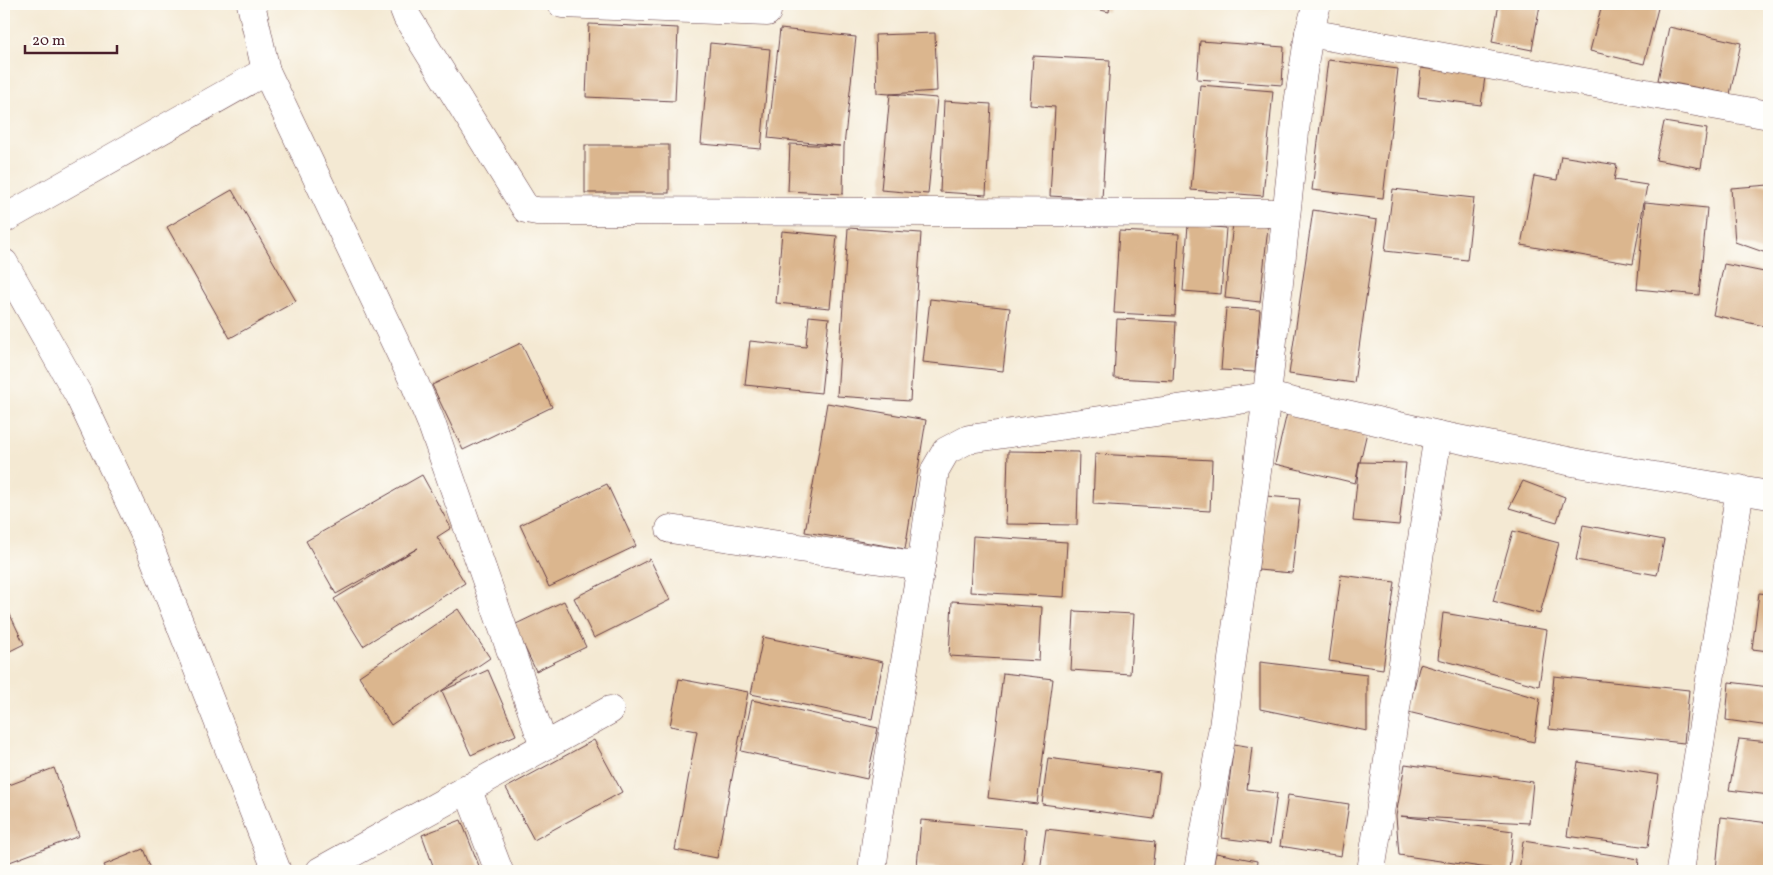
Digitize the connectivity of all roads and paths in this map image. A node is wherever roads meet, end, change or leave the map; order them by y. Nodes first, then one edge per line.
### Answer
1 (251, 4) edge
2 (402, 4) edge
3 (562, 4) edge
4 (1317, 4) edge
5 (767, 12) dead end
6 (1309, 33) junction
7 (266, 70) junction
8 (1769, 115) edge
9 (1286, 213) junction
10 (4, 219) edge
11 (4, 263) edge
12 (1267, 396) junction
13 (1438, 435) junction
14 (1740, 489) junction
15 (1769, 496) edge
16 (670, 530) dead end
17 (921, 566) junction
18 (610, 710) dead end
19 (544, 746) junction
20 (467, 788) junction
21 (277, 871) edge
22 (320, 871) edge
23 (499, 871) edge
24 (872, 871) edge
25 (1198, 871) edge
26 (1371, 871) edge
27 (1680, 871) edge

1 - 7 street
2 - 9 street
3 - 5 street
4 - 6 street
6 - 8 street
6 - 9 street
7 - 10 street
7 - 19 street
9 - 12 street
11 - 21 street
12 - 13 street
12 - 17 street
12 - 25 street
13 - 14 street
13 - 26 street
14 - 15 street
14 - 27 street
16 - 17 street
17 - 24 street
18 - 19 street
19 - 20 street
20 - 22 street
20 - 23 street

